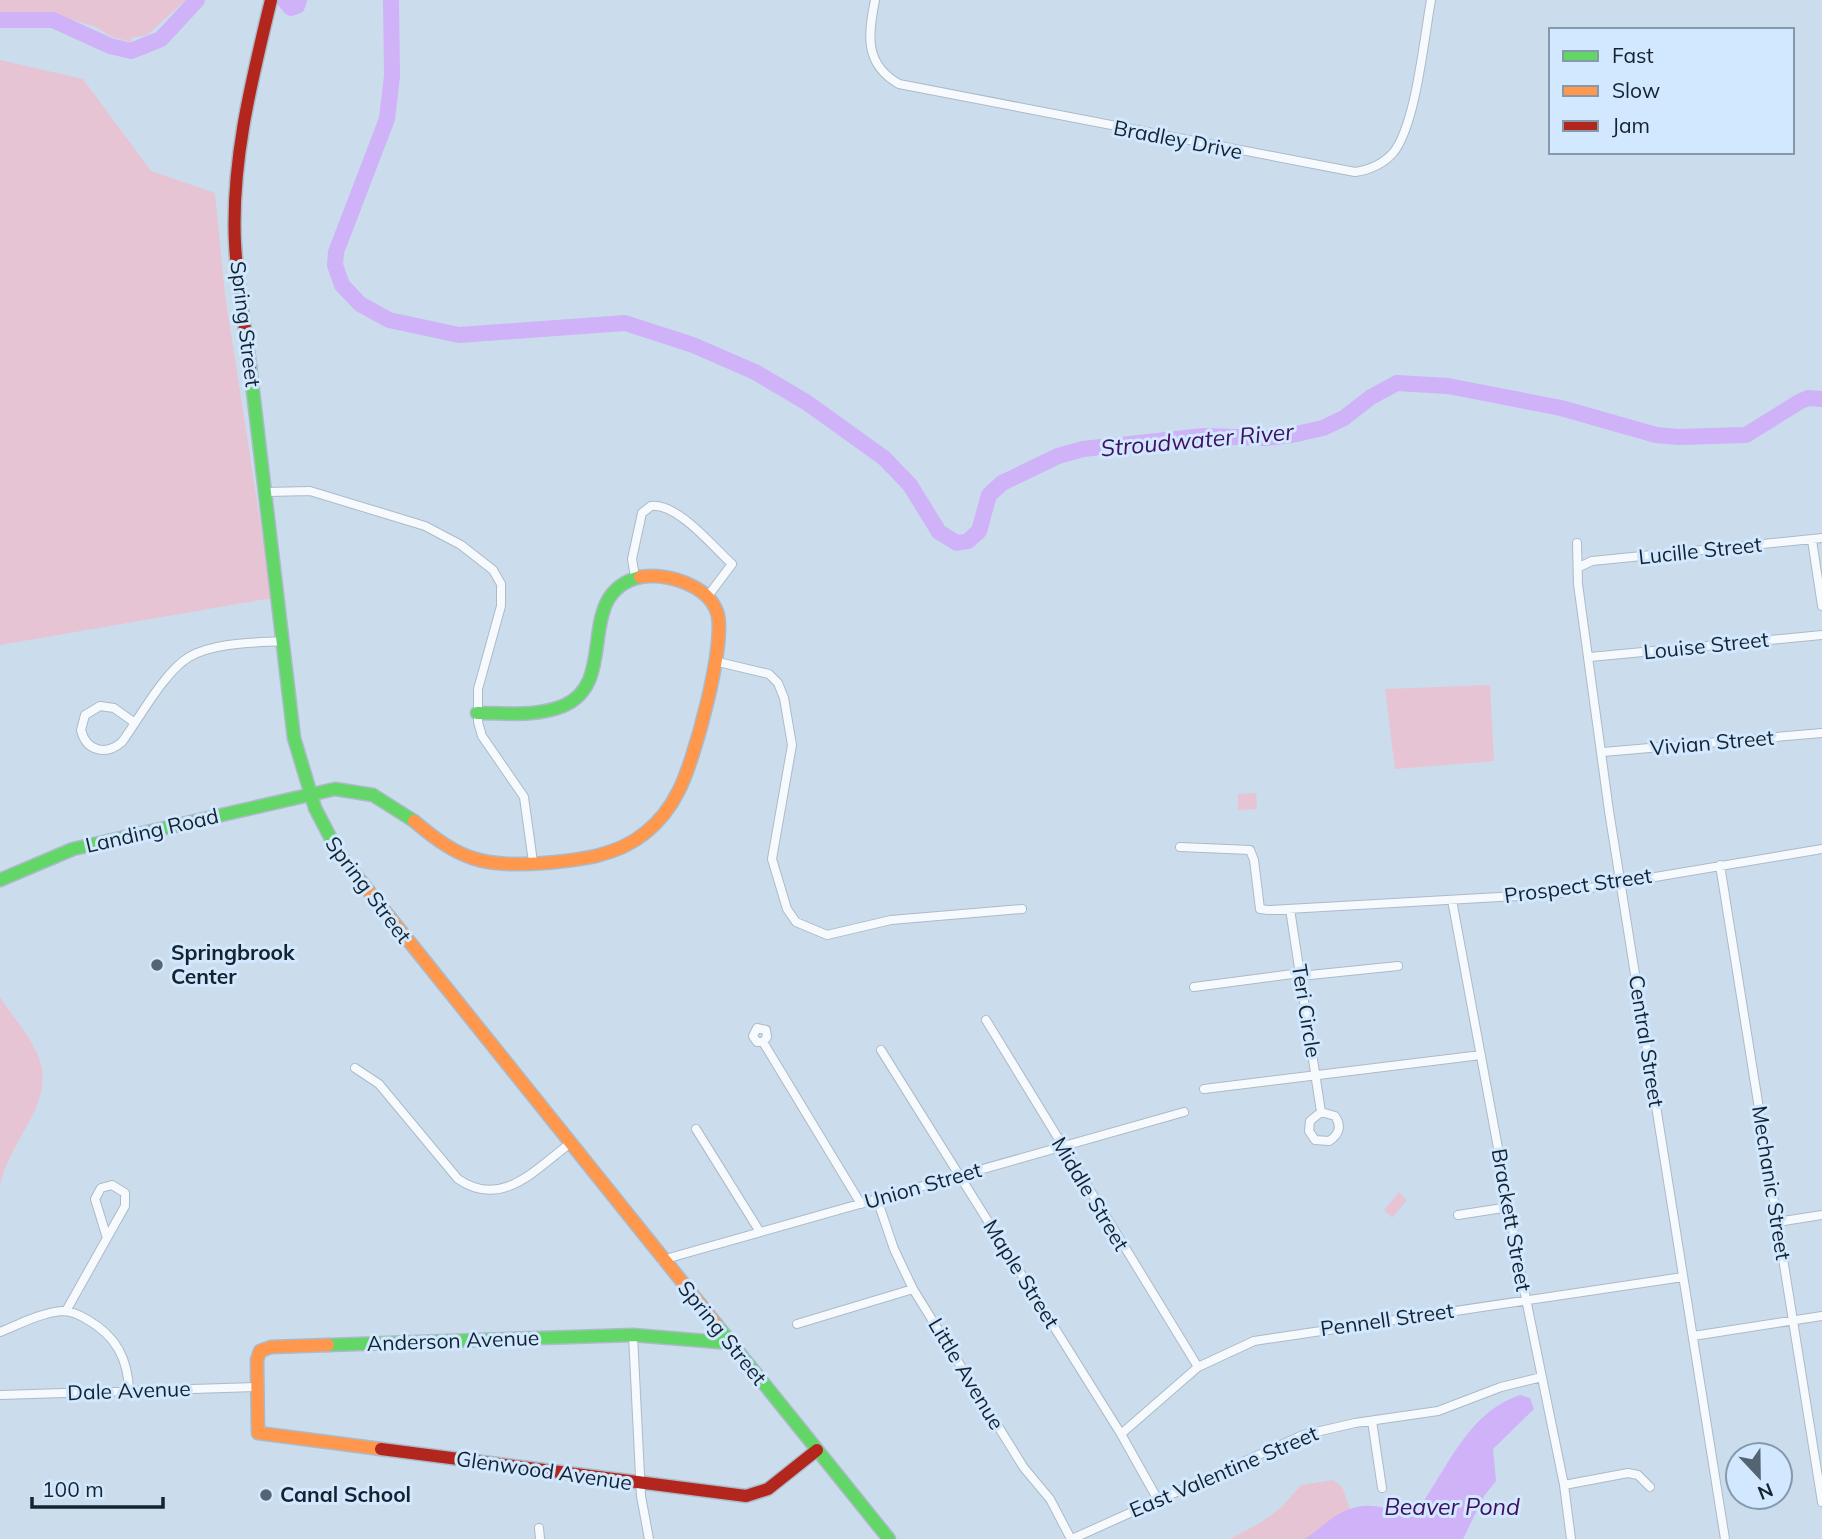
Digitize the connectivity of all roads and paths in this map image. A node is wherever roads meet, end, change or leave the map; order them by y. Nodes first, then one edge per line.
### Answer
1 (875, 0) edge
2 (1431, 0) edge
3 (271, 2) edge
4 (267, 492) junction
5 (1817, 539) edge
6 (1577, 543) dead end
7 (1579, 567) junction
8 (635, 577) junction
9 (708, 596) junction
10 (1822, 606) edge
11 (1822, 635) edge
12 (284, 641) junction
13 (1590, 657) junction
14 (714, 661) junction
15 (477, 713) junction
16 (135, 723) junction
17 (1822, 733) edge
18 (1603, 752) junction
19 (308, 795) junction
20 (1180, 847) dead end
21 (1822, 849) edge
22 (533, 862) junction
23 (1720, 864) junction
24 (0, 880) edge
25 (1621, 882) junction
26 (1452, 900) junction
27 (1022, 909) dead end
28 (1290, 909) junction
29 (1398, 966) dead end
30 (1300, 975) junction
31 (1194, 987) dead end
32 (986, 1020) dead end
33 (762, 1042) dead end
34 (881, 1050) dead end
35 (1481, 1055) junction
36 (355, 1068) dead end
37 (1315, 1074) junction
38 (1204, 1089) dead end
39 (1184, 1112) dead end
40 (1321, 1112) dead end
41 (696, 1129) dead end
42 (568, 1145) junction
43 (1061, 1147) junction
44 (959, 1176) junction
45 (877, 1199) junction
46 (861, 1204) junction
47 (1509, 1207) junction
48 (1458, 1214) dead end
49 (1822, 1214) edge
50 (1777, 1222) junction
51 (760, 1233) junction
52 (107, 1238) junction
53 (662, 1260) junction
54 (1683, 1277) junction
55 (913, 1289) junction
56 (1525, 1299) junction
57 (66, 1311) junction
58 (1822, 1316) edge
59 (1792, 1321) junction
60 (797, 1324) dead end
61 (0, 1332) edge
62 (634, 1335) junction
63 (1693, 1336) junction
64 (730, 1343) junction
65 (1198, 1367) junction
66 (1542, 1377) junction
67 (257, 1387) junction
68 (129, 1391) junction
69 (0, 1395) edge
70 (1372, 1421) junction
71 (258, 1433) joint
72 (1121, 1434) junction
73 (817, 1450) junction
74 (641, 1484) junction
75 (1564, 1485) junction
76 (1650, 1487) dead end
77 (1382, 1488) dead end
78 (1158, 1500) junction
79 (1822, 1502) edge
80 (539, 1528) dead end
81 (540, 1539) edge
82 (649, 1539) edge
83 (889, 1539) edge
84 (1071, 1539) edge
85 (1571, 1539) edge
86 (1725, 1539) edge

1 - 2 street, Bradley Drive
3 - 4 street, Spring Street
4 - 12 street, Spring Street
4 - 15 street
5 - 7 street, Lucille Street
5 - 10 street
6 - 7 street, Central Street
7 - 13 street, Central Street
8 - 9 street
8 - 9 street
8 - 15 street
9 - 14 street, Landing Road
11 - 13 street, Louise Street
12 - 16 street
12 - 19 street, Spring Street
13 - 18 street, Central Street
14 - 22 street, Landing Road
14 - 27 street
15 - 22 street
16 - 16 street
17 - 18 street, Vivian Street
18 - 25 street, Central Street
19 - 22 street, Landing Road
19 - 24 street, Landing Road
19 - 42 street, Spring Street
20 - 28 street, Prospect Street
21 - 23 street, Prospect Street
23 - 25 street, Prospect Street
23 - 50 street, Mechanic Street
25 - 26 street, Prospect Street
25 - 54 street, Central Street
26 - 28 street, Prospect Street
26 - 35 street, Brackett Street
28 - 30 street, Teri Circle
29 - 30 street
30 - 31 street
30 - 37 street, Teri Circle
32 - 43 street, Middle Street
33 - 46 street
34 - 44 street, Maple Street
35 - 37 street
35 - 47 street, Brackett Street
36 - 42 street
37 - 38 street
37 - 40 street, Teri Circle
39 - 43 street, Union Street
41 - 51 street
42 - 53 street, Spring Street
43 - 44 street, Union Street
43 - 65 street, Middle Street
44 - 45 street, Union Street
44 - 72 street, Maple Street
45 - 46 street, Union Street
45 - 55 street, Little Avenue
46 - 51 street, Union Street
47 - 48 street
47 - 56 street, Brackett Street
49 - 50 street
50 - 59 street, Mechanic Street
51 - 53 street, Union Street
52 - 52 street
52 - 57 street
53 - 64 street, Spring Street
54 - 56 street, Pennell Street
54 - 63 street, Central Street
55 - 60 street
55 - 84 street, Little Avenue
56 - 65 street, Pennell Street
56 - 66 street, Brackett Street
57 - 61 street
57 - 68 street
58 - 59 street
59 - 63 street
59 - 79 street, Mechanic Street
62 - 64 street, Anderson Avenue
62 - 67 street, Anderson Avenue
62 - 74 street
63 - 86 street, Central Street
64 - 73 street, Spring Street
65 - 72 street, Pennell Street
66 - 70 street, East Valentine Street
66 - 75 street, Brackett Street
67 - 68 street, Dale Avenue
67 - 71 street, Anderson Avenue
68 - 69 street, Dale Avenue
70 - 77 street
70 - 78 street, East Valentine Street
71 - 74 street, Glenwood Avenue
72 - 78 street, Maple Street
73 - 74 street, Glenwood Avenue
73 - 83 street, Spring Street
74 - 82 street
75 - 76 street
75 - 85 street, Brackett Street
78 - 84 street, East Valentine Street
80 - 81 street

